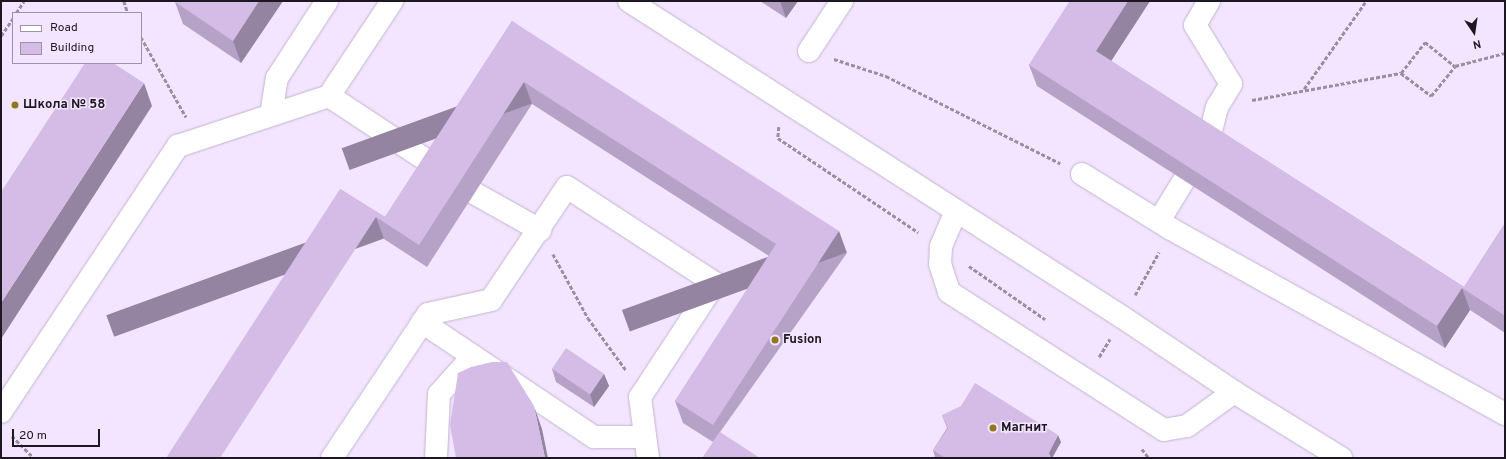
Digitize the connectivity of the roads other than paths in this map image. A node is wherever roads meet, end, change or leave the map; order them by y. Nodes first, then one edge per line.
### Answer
1 (327, 1) edge
2 (392, 1) edge
3 (629, 1) edge
4 (842, 1) edge
5 (1209, 1) edge
6 (809, 51) road end
7 (329, 96) junction
8 (271, 115) junction
9 (1209, 140) edge
10 (438, 168) edge
11 (1082, 174) road end
12 (1184, 180) edge
13 (474, 193) dead end
14 (956, 211) junction
15 (1159, 221) junction
16 (540, 230) junction
17 (422, 322) junction
18 (473, 356) junction
19 (1234, 392) junction
20 (1505, 414) edge
21 (4, 421) edge
22 (645, 436) junction
23 (332, 458) edge
24 (436, 458) edge
25 (648, 458) edge
26 (1341, 458) edge

1 - 8 lane
2 - 7 lane
3 - 14 lane
4 - 6 lane
5 - 9 lane
7 - 8 lane
7 - 10 lane
8 - 21 lane
11 - 15 lane
12 - 15 lane
13 - 16 lane
14 - 19 lane
14 - 19 lane
15 - 20 lane
16 - 17 lane
16 - 22 lane
17 - 18 lane
17 - 23 lane
18 - 22 lane
18 - 24 lane
19 - 26 lane
22 - 25 lane

